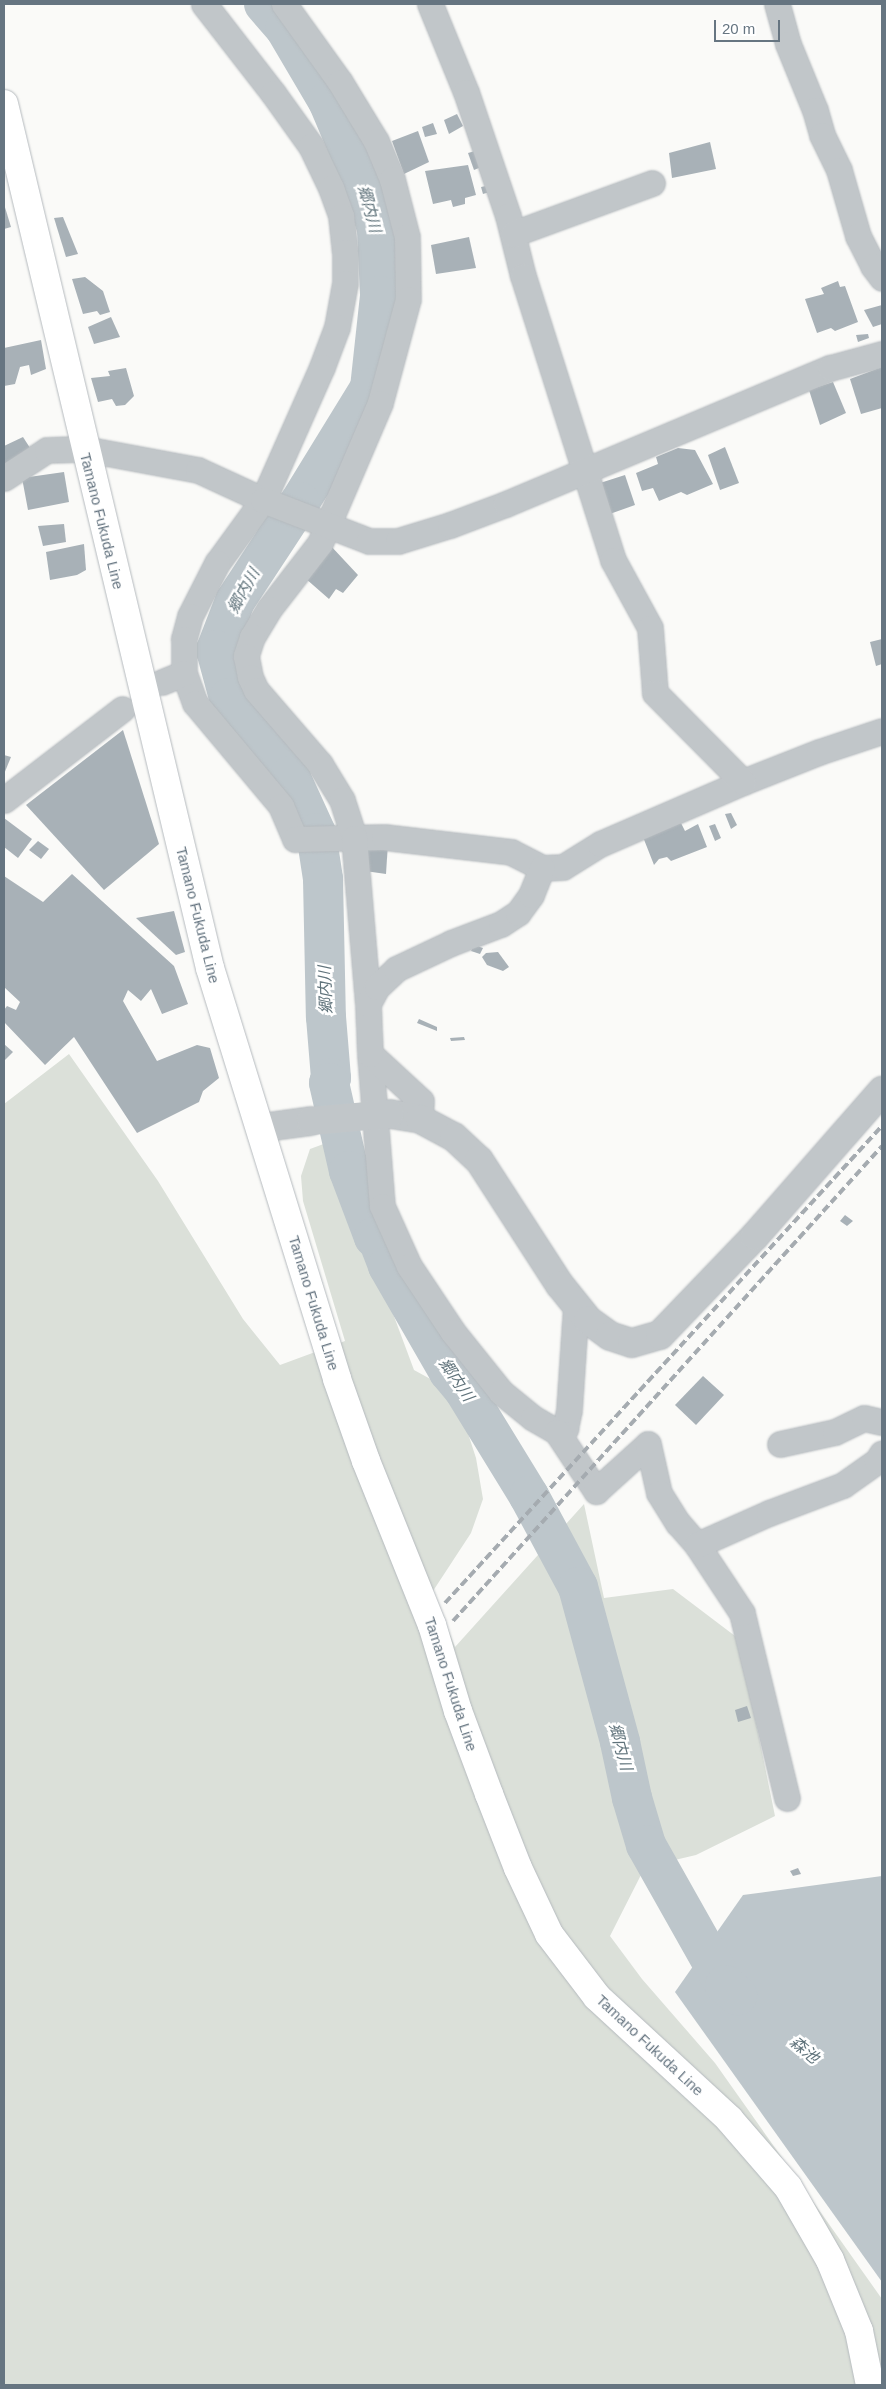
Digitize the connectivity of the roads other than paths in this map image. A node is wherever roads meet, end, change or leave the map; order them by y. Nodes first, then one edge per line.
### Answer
1 (204, 4) edge
2 (284, 4) edge
3 (430, 4) edge
4 (777, 4) edge
5 (4, 104) edge
6 (11, 166) edge
7 (652, 183) dead end
8 (513, 234) junction
9 (882, 278) edge
10 (882, 354) edge
11 (85, 449) junction
12 (586, 471) junction
13 (4, 478) edge
14 (267, 501) junction
15 (322, 523) junction
16 (184, 673) junction
17 (162, 682) dead end
18 (122, 708) dead end
19 (882, 731) edge
20 (743, 782) junction
21 (4, 800) edge
22 (350, 838) junction
23 (542, 868) junction
24 (365, 964) junction
25 (396, 969) junction
26 (368, 1004) junction
27 (370, 1054) junction
28 (882, 1091) edge
29 (420, 1119) junction
30 (260, 1128) junction
31 (576, 1305) junction
32 (882, 1422) edge
33 (557, 1432) junction
34 (780, 1444) dead end
35 (882, 1453) edge
36 (696, 1545) junction
37 (787, 1798) dead end
38 (870, 2385) edge

1 - 14 street
2 - 15 street
3 - 8 street
4 - 9 street
5 - 6 main road, Tamano Fukuda Line
6 - 11 main road, Tamano Fukuda Line
7 - 8 street
8 - 12 street
10 - 12 street
11 - 13 street
11 - 14 street
11 - 30 main road, Tamano Fukuda Line
12 - 15 street
12 - 20 street
14 - 15 street
14 - 16 street
15 - 22 street
16 - 17 street
16 - 22 street
18 - 21 street
19 - 20 street
20 - 23 street
22 - 23 street
22 - 24 street
23 - 25 street
24 - 25 street
24 - 26 street
25 - 26 street
26 - 27 street
27 - 29 street
27 - 33 street
28 - 31 street
29 - 30 street, bridge
29 - 31 street
30 - 38 main road, Tamano Fukuda Line
31 - 33 street
32 - 34 street
33 - 36 street
35 - 36 street
36 - 37 street

